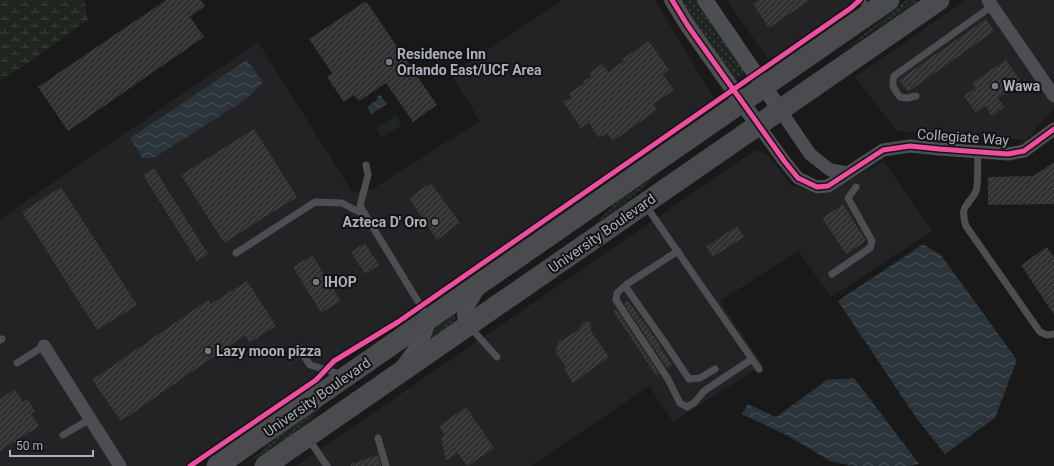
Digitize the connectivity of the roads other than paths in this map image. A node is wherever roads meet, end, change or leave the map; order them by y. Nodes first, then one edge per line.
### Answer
1 (672, 0) edge
2 (705, 0) edge
3 (889, 0) edge
4 (939, 0) edge
5 (990, 3) edge
6 (866, 6) edge
7 (765, 86) junction
8 (916, 96) dead end
9 (1054, 96) edge
10 (742, 103) junction
11 (780, 110) junction
12 (758, 125) junction
13 (1054, 129) edge
14 (978, 152) junction
15 (366, 165) dead end
16 (848, 173) junction
17 (856, 187) dead end
18 (645, 204) junction
19 (363, 214) junction
20 (678, 251) junction
21 (236, 253) dead end
22 (832, 274) dead end
23 (480, 284) junction
24 (624, 286) junction
25 (429, 320) junction
26 (469, 326) junction
27 (1054, 334) edge
28 (44, 346) joint
29 (298, 347) dead end
30 (497, 357) dead end
31 (752, 359) junction
32 (17, 363) dead end
33 (759, 369) dead end
34 (715, 370) dead end
35 (398, 374) junction
36 (346, 376) junction
37 (90, 419) junction
38 (63, 435) dead end
39 (307, 437) junction
40 (378, 438) dead end
41 (120, 466) edge
42 (217, 466) edge
43 (265, 466) edge
44 (327, 466) edge
45 (386, 466) edge

1 - 10 street
2 - 7 street
3 - 6 main road, University Boulevard
4 - 11 main road, University Boulevard
5 - 8 lane
5 - 9 street
6 - 7 main road, University Boulevard
7 - 10 main road, University Boulevard
7 - 11 street
10 - 12 street
10 - 23 main road, University Boulevard
11 - 12 main road, University Boulevard
11 - 16 street
12 - 16 street, Collegiate Way
12 - 18 main road, University Boulevard
13 - 14 street, Collegiate Way
14 - 16 street, Collegiate Way
14 - 27 lane
15 - 19 lane
17 - 22 lane
18 - 20 lane
18 - 26 main road, University Boulevard
19 - 21 lane
19 - 25 lane
20 - 24 lane
20 - 31 lane
23 - 25 main road, University Boulevard
23 - 26 street
24 - 31 lane
24 - 34 lane
25 - 35 street
25 - 36 main road, University Boulevard
26 - 30 lane
26 - 35 main road, University Boulevard
28 - 32 lane
28 - 37 street
29 - 36 lane
31 - 33 lane
35 - 39 main road, University Boulevard
36 - 42 main road, University Boulevard
37 - 38 lane
37 - 41 street
39 - 43 main road, University Boulevard
39 - 44 lane
40 - 45 lane

